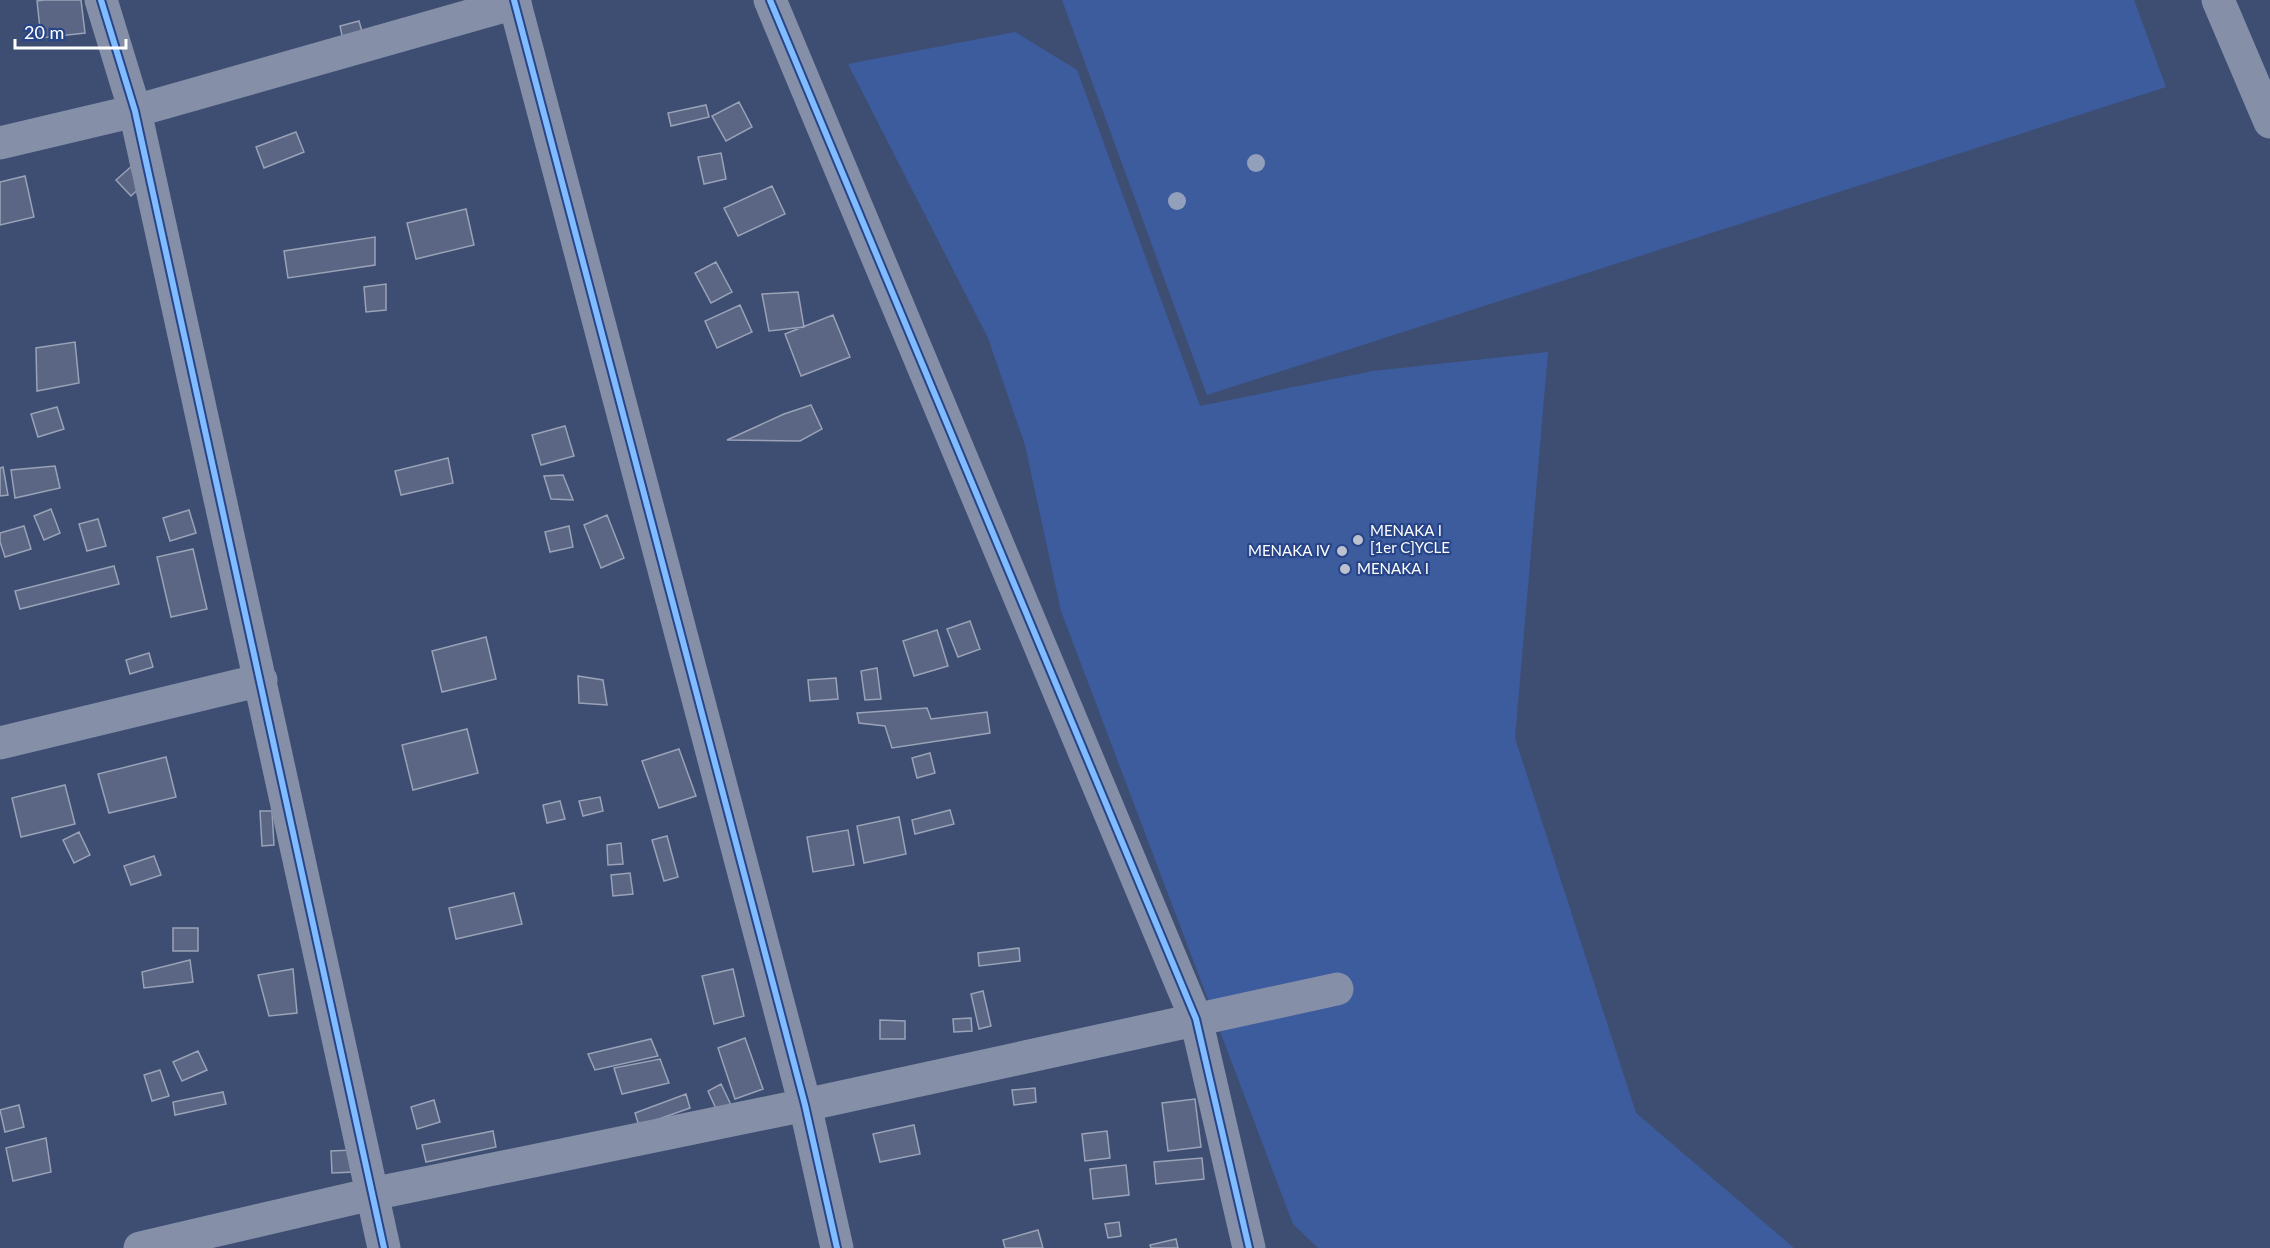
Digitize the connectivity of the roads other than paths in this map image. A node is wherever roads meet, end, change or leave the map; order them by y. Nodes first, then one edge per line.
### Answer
1 (101, 0) edge
2 (770, 0) edge
3 (2218, 0) edge
4 (515, 2) edge
5 (135, 111) junction
6 (2270, 122) edge
7 (0, 143) edge
8 (261, 680) junction
9 (0, 743) edge
10 (1338, 989) dead end
11 (1196, 1019) junction
12 (805, 1105) junction
13 (372, 1194) junction
14 (140, 1248) edge
15 (384, 1248) edge
16 (837, 1248) edge
17 (1249, 1248) edge

1 - 5 street
2 - 11 street
3 - 6 street
4 - 5 street
4 - 12 street
5 - 7 street
5 - 8 street
8 - 9 street
8 - 13 street
10 - 11 street
11 - 12 street
11 - 17 street
12 - 13 street
12 - 16 street
13 - 14 street
13 - 15 street

